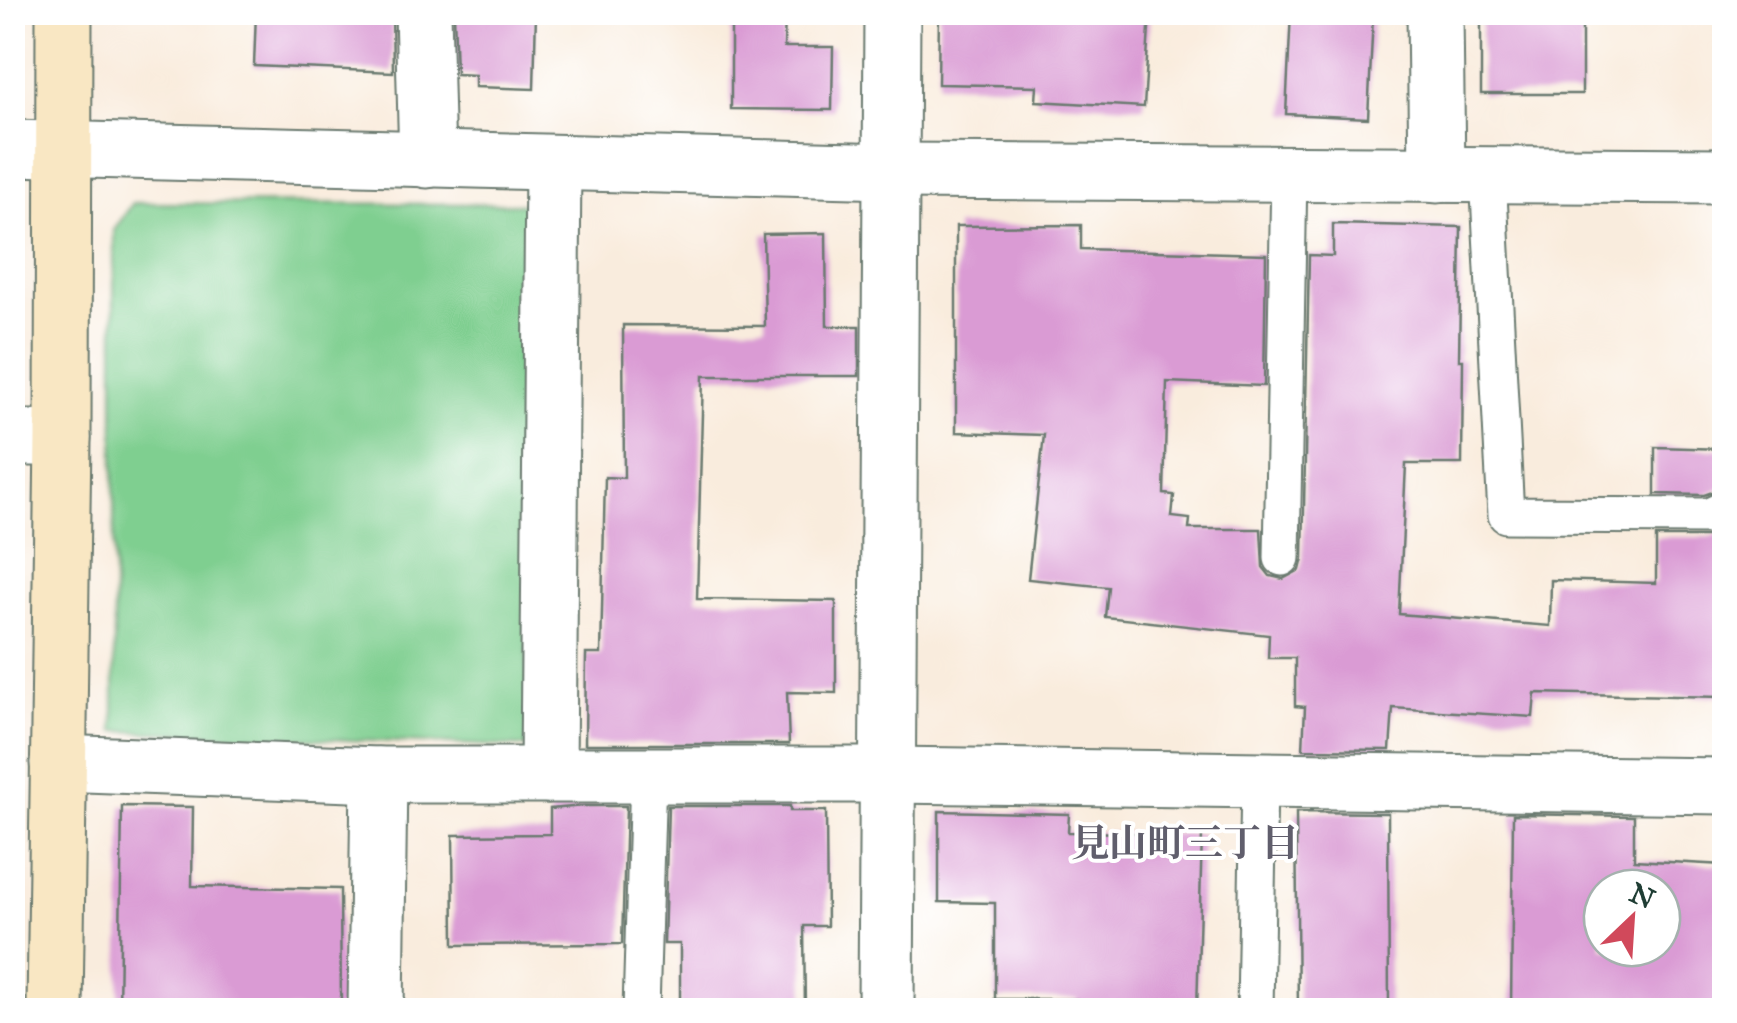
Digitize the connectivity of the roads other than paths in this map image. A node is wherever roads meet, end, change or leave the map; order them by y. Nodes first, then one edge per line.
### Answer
1 (64, 12) edge
2 (424, 12) edge
3 (892, 12) edge
4 (1435, 12) edge
5 (38, 148) edge
6 (427, 160) junction
7 (554, 163) junction
8 (892, 171) junction
9 (1288, 174) junction
10 (1463, 175) junction
11 (1724, 176) edge
12 (38, 438) edge
13 (1724, 509) edge
14 (1282, 558) dead end
15 (58, 763) junction
16 (648, 774) junction
17 (378, 775) junction
18 (548, 775) junction
19 (888, 775) junction
20 (1259, 780) junction
21 (1724, 786) edge
22 (55, 1010) edge
23 (376, 1010) edge
24 (641, 1010) edge
25 (886, 1010) edge
26 (1255, 1010) edge

1 - 5 street
2 - 6 street
3 - 8 street
4 - 10 street
5 - 6 street
5 - 12 street
6 - 7 street
7 - 8 street
7 - 18 street
8 - 9 street
8 - 19 street
9 - 10 street
9 - 14 lane
10 - 11 street
10 - 13 lane
12 - 15 street
15 - 17 street
15 - 22 street
16 - 18 street
16 - 19 street
16 - 24 lane
17 - 18 street
17 - 23 street
19 - 20 street
19 - 25 street
20 - 21 street
20 - 26 lane

